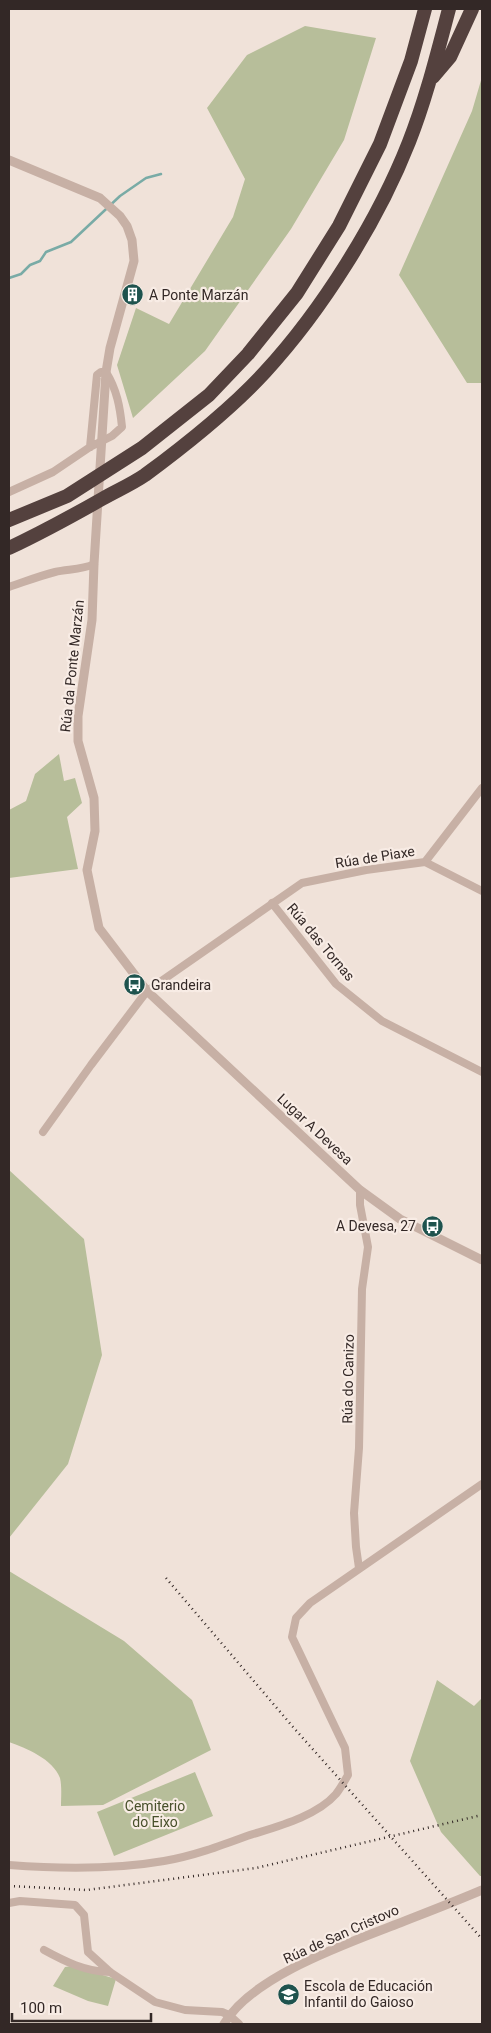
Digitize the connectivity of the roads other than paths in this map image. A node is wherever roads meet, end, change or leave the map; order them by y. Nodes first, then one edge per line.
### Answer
1 (425, 9) edge
2 (449, 9) edge
3 (472, 9) edge
4 (431, 80) junction
5 (9, 160) edge
6 (106, 372) junction
7 (90, 447) junction
8 (9, 492) edge
9 (9, 520) edge
10 (9, 548) edge
11 (94, 562) junction
12 (9, 588) edge
13 (482, 788) edge
14 (425, 862) junction
15 (482, 892) edge
16 (272, 903) junction
17 (147, 991) junction
18 (482, 1072) edge
19 (43, 1132) dead end
20 (360, 1190) junction
21 (482, 1260) edge
22 (482, 1484) edge
23 (359, 1568) junction
24 (9, 1865) edge
25 (482, 1890) edge
26 (9, 1903) edge
27 (44, 1950) dead end
28 (110, 1972) junction
29 (229, 2015) junction
30 (224, 2024) edge
31 (239, 2024) edge

1 - 9 highway
2 - 4 highway
3 - 4 highway
4 - 10 highway
5 - 6 street, Rúa da Ponte Marzán
6 - 7 street, Rúa da Ponte Marzán
6 - 7 street
6 - 11 street, Rúa da Ponte Marzán
7 - 8 street
11 - 12 street
11 - 17 street, Rúa da Ponte Marzán
13 - 14 street, Rúa de Piaxe
14 - 15 street
14 - 16 street, Rúa de Piaxe
16 - 17 street, Rúa das Tornas
16 - 18 street, Rúa das Tornas
17 - 19 street, Rúa das Tornas
17 - 20 street, Lugar A Devesa
20 - 21 street, Lugar A Devesa
20 - 23 street, Rúa do Canizo
22 - 23 street
23 - 24 street
25 - 29 street, Rúa de San Cristovo
26 - 28 street
27 - 28 street
28 - 29 street
29 - 30 street, Rúa de San Cristovo
29 - 31 street

